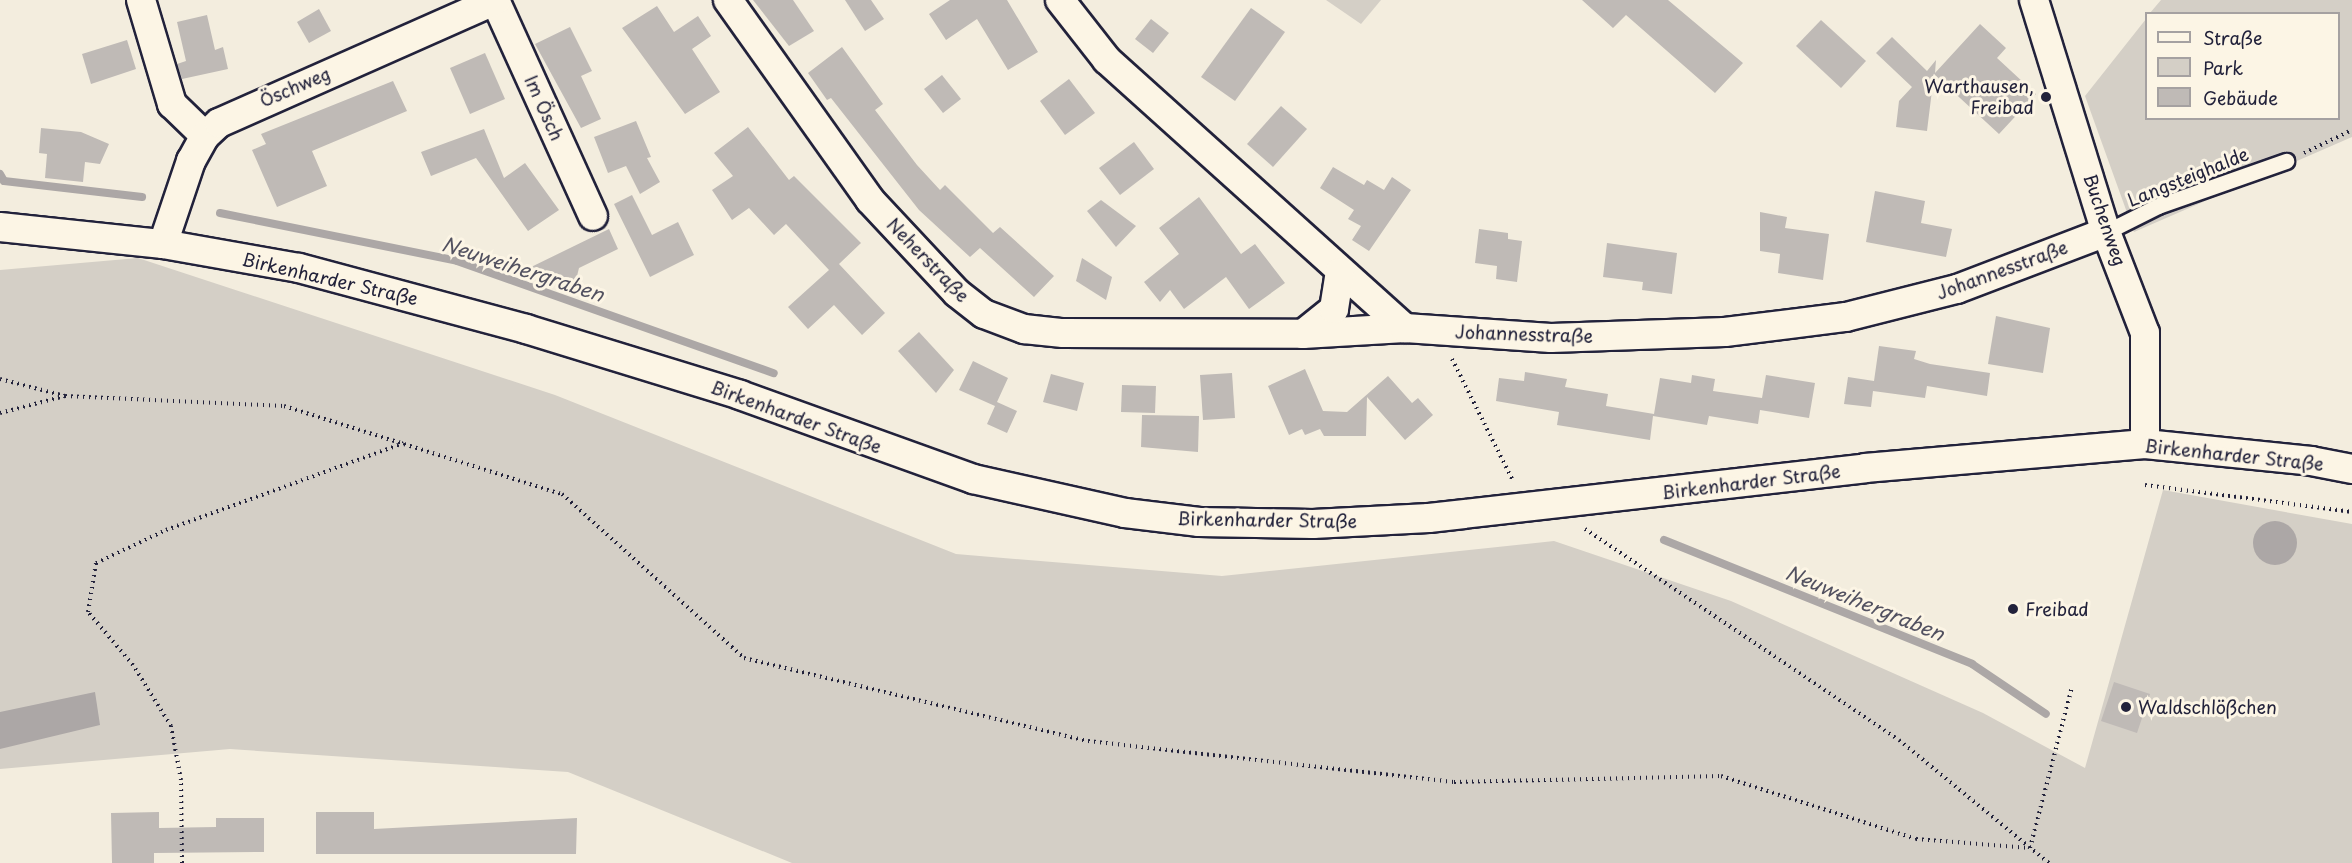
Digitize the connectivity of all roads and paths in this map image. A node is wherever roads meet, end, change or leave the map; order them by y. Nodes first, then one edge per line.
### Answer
1 (141, 0) edge
2 (496, 0) edge
3 (728, 0) edge
4 (1060, 0) edge
5 (2034, 0) edge
6 (465, 6) edge
7 (2352, 130) edge
8 (205, 136) junction
9 (2286, 161) joint
10 (593, 216) dead end
11 (0, 227) edge
12 (2106, 232) junction
13 (163, 244) junction
14 (1340, 272) junction
15 (1405, 328) junction
16 (1438, 331) junction
17 (1303, 334) junction
18 (0, 379) edge
19 (65, 396) junction
20 (0, 413) edge
21 (405, 443) junction
22 (2145, 444) junction
23 (2352, 469) edge
24 (2145, 485) dead end
25 (1539, 508) junction
26 (2352, 512) edge
27 (2072, 687) dead end
28 (2030, 848) junction
29 (182, 863) edge
30 (2049, 863) edge

1 - 8 street
2 - 6 street, Öschweg
2 - 10 street, Im Ösch
3 - 17 street, Neherstraße
4 - 14 street
5 - 12 street, Buchenweg
6 - 8 street, Öschweg
7 - 9 path
8 - 13 street
9 - 12 lane, Langsteighalde
11 - 13 street, Birkenharder Straße
12 - 16 street, Johannesstraße
12 - 22 street, Buchenweg
13 - 25 street, Birkenharder Straße
14 - 15 street
14 - 17 street
15 - 16 street, Johannesstraße
15 - 17 street, Neherstraße
16 - 25 path
18 - 19 path
19 - 20 path
19 - 21 path
21 - 28 path
21 - 29 path
22 - 23 street, Birkenharder Straße
22 - 25 street, Birkenharder Straße
24 - 26 path
25 - 28 path
27 - 28 path
28 - 30 path

